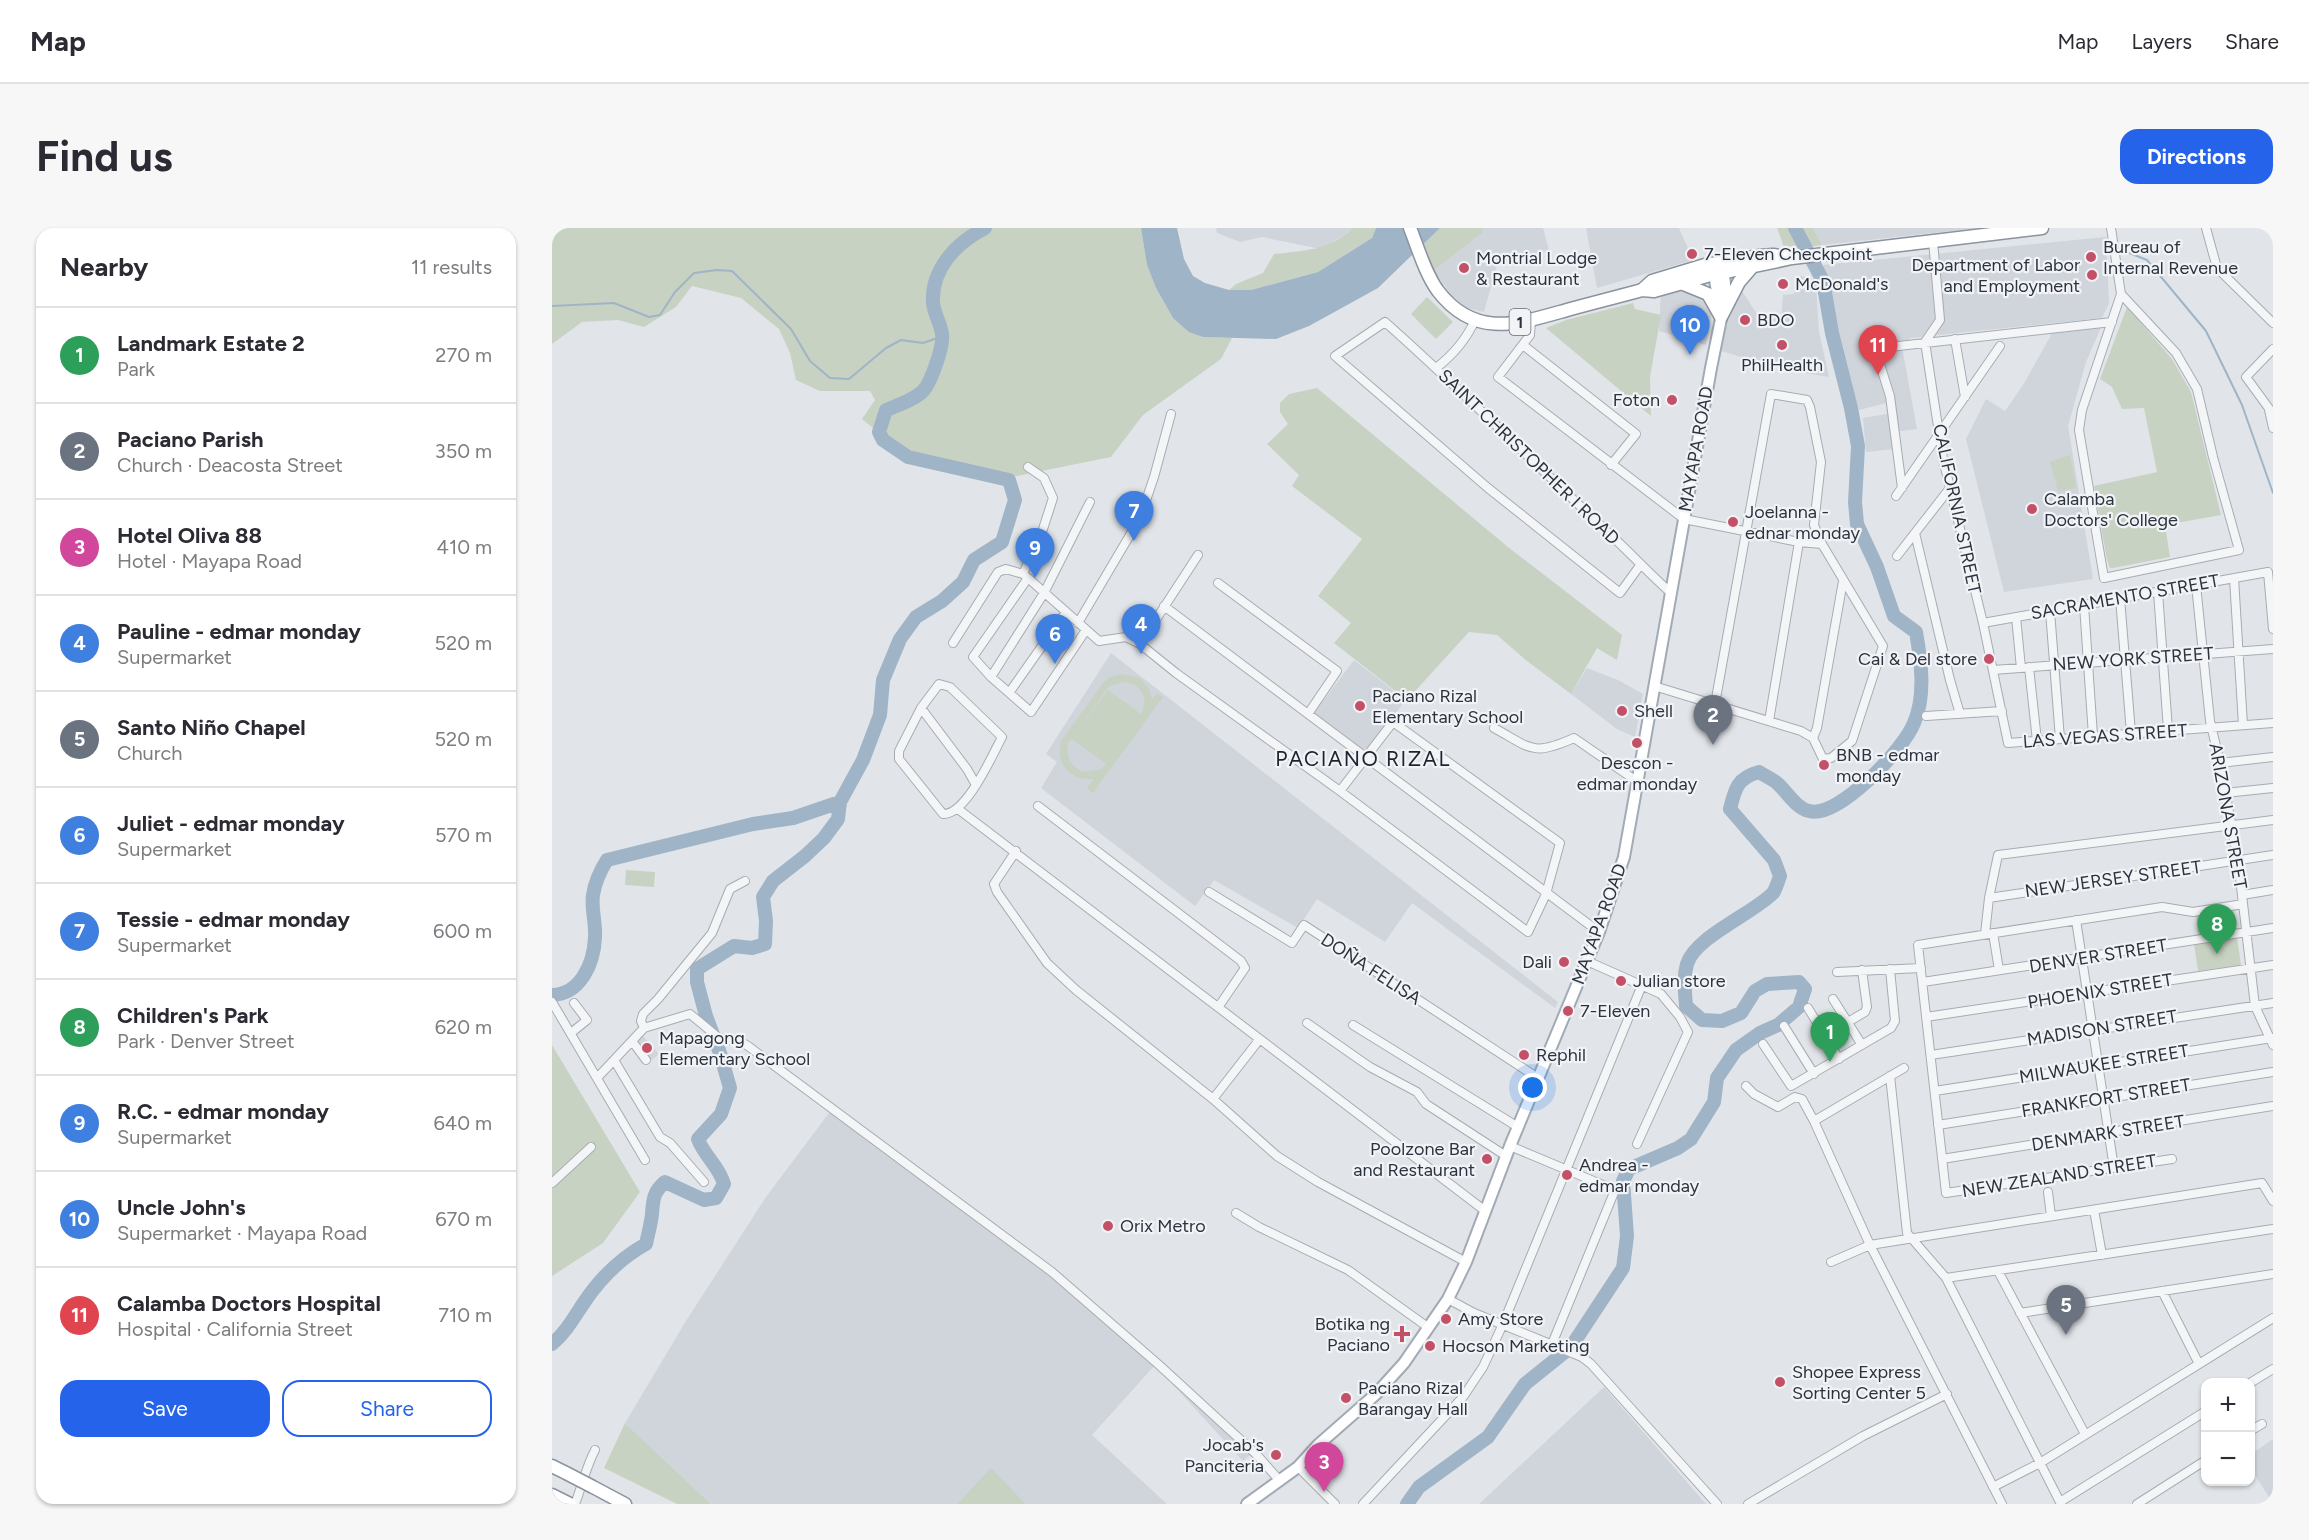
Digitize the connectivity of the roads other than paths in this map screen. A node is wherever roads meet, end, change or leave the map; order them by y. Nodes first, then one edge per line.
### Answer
1 (1410, 228) edge
2 (2042, 228) edge
3 (2111, 228) edge
4 (2206, 228) edge
5 (1933, 241) junction
6 (1792, 258) junction
7 (1752, 267) junction
8 (1718, 268) junction
9 (1680, 283) junction
10 (1642, 290) junction
11 (2121, 294) junction
12 (1720, 317) junction
13 (1475, 321) junction
14 (1531, 321) junction
15 (2112, 322) junction
16 (2273, 323) edge
17 (1955, 339) junction
18 (1925, 342) junction
19 (1523, 345) junction
20 (2000, 346) dead end
21 (2273, 349) edge
22 (1436, 368) junction
23 (1965, 397) junction
24 (2271, 412) edge
25 (1171, 414) dead end
26 (2273, 428) edge
27 (1939, 434) junction
28 (1611, 465) junction
29 (1028, 466) dead end
30 (1902, 488) junction
31 (1950, 488) junction
32 (1896, 496) dead end
33 (1090, 502) dead end
34 (1684, 519) junction
35 (1746, 531) junction
36 (1915, 533) junction
37 (1799, 542) junction
38 (1822, 544) junction
39 (1198, 555) dead end
40 (1897, 556) dead end
41 (1641, 564) junction
42 (1025, 576) junction
43 (2234, 578) junction
44 (1843, 581) junction
45 (1218, 583) dead end
46 (2196, 585) junction
47 (2158, 592) junction
48 (1044, 593) junction
49 (1671, 593) junction
50 (2272, 595) edge
51 (2120, 598) junction
52 (2085, 605) junction
53 (1164, 606) junction
54 (2050, 611) junction
55 (1066, 612) junction
56 (2016, 618) junction
57 (1078, 623) junction
58 (1983, 623) junction
59 (2273, 628) edge
60 (1086, 630) junction
61 (953, 643) dead end
62 (1140, 644) junction
63 (2273, 649) edge
64 (2239, 652) junction
65 (2203, 654) junction
66 (2163, 657) junction
67 (2126, 660) junction
68 (2089, 663) junction
69 (2055, 665) junction
70 (2025, 667) junction
71 (1993, 670) junction
72 (991, 676) junction
73 (1654, 686) junction
74 (1009, 693) junction
75 (1714, 704) junction
76 (921, 708) junction
77 (2002, 711) junction
78 (1308, 714) junction
79 (1960, 714) junction
80 (1926, 716) dead end
81 (1769, 721) junction
82 (2273, 723) edge
83 (2242, 725) junction
84 (2212, 727) junction
85 (1494, 728) dead end
86 (2168, 730) junction
87 (2131, 733) junction
88 (2093, 736) junction
89 (1813, 738) junction
90 (2060, 739) junction
91 (2037, 741) junction
92 (2008, 743) joint
93 (2273, 757) edge
94 (1366, 758) junction
95 (2220, 763) junction
96 (1638, 782) junction
97 (976, 785) junction
98 (2273, 788) edge
99 (1340, 791) junction
100 (2226, 794) junction
101 (1038, 806) dead end
102 (958, 809) junction
103 (2273, 820) edge
104 (2231, 827) junction
105 (1016, 851) junction
106 (2273, 855) edge
107 (2238, 861) junction
108 (745, 881) dead end
109 (2273, 890) edge
110 (1209, 892) dead end
111 (1546, 894) junction
112 (2242, 895) junction
113 (1989, 898) junction
114 (2243, 904) junction
115 (2076, 920) junction
116 (2273, 928) edge
117 (1599, 932) junction
118 (2247, 932) junction
119 (1989, 934) junction
120 (2083, 958) junction
121 (1587, 961) junction
122 (2273, 965) edge
123 (1921, 968) junction
124 (1890, 969) junction
125 (2249, 969) junction
126 (1862, 970) junction
127 (1999, 970) junction
128 (1837, 972) dead end
129 (1923, 982) junction
130 (1642, 985) junction
131 (2088, 992) junction
132 (1833, 999) dead end
133 (552, 1002) edge
134 (574, 1003) dead end
135 (2273, 1003) edge
136 (1219, 1006) junction
137 (2255, 1006) junction
138 (1808, 1008) dead end
139 (1926, 1017) junction
140 (1848, 1022) junction
141 (1307, 1023) dead end
142 (1353, 1025) dead end
143 (1785, 1026) dead end
144 (644, 1028) junction
145 (2094, 1029) junction
146 (571, 1033) junction
147 (1259, 1040) junction
148 (2272, 1040) edge
149 (632, 1041) junction
150 (1763, 1044) dead end
151 (1862, 1045) junction
152 (1931, 1055) junction
153 (1839, 1059) junction
154 (614, 1060) junction
155 (646, 1060) dead end
156 (2099, 1064) junction
157 (1904, 1068) dead end
158 (2273, 1072) edge
159 (1814, 1074) junction
160 (1890, 1076) junction
161 (598, 1077) junction
162 (1538, 1078) junction
163 (1746, 1086) dead end
164 (1935, 1091) junction
165 (2104, 1098) junction
166 (1213, 1099) junction
167 (2273, 1106) edge
168 (1814, 1121) junction
169 (1938, 1125) junction
170 (1518, 1127) junction
171 (2109, 1133) junction
172 (1637, 1144) dead end
173 (591, 1147) dead end
174 (1508, 1151) junction
175 (1942, 1159) junction
176 (2172, 1159) dead end
177 (645, 1160) dead end
178 (2115, 1168) junction
179 (1565, 1169) junction
180 (704, 1182) dead end
181 (552, 1183) edge
182 (2048, 1192) dead end
183 (2273, 1201) edge
184 (1484, 1210) junction
185 (2094, 1210) junction
186 (1236, 1213) dead end
187 (2051, 1216) junction
188 (2273, 1229) edge
189 (1911, 1238) junction
190 (1870, 1245) junction
191 (2102, 1254) junction
192 (1466, 1262) junction
193 (1831, 1262) dead end
194 (1998, 1271) junction
195 (2273, 1274) edge
196 (1946, 1278) junction
197 (2162, 1291) junction
198 (1448, 1299) junction
199 (2020, 1313) junction
200 (2273, 1318) edge
201 (1503, 1324) junction
202 (1429, 1328) junction
203 (1555, 1346) junction
204 (2199, 1364) junction
205 (2273, 1369) edge
206 (2255, 1380) edge
207 (1947, 1394) junction
208 (2201, 1414) edge
209 (2262, 1424) dead end
210 (2255, 1428) edge
211 (2085, 1434) junction
212 (595, 1450) dead end
213 (2040, 1463) junction
214 (2201, 1463) edge
215 (552, 1466) edge
216 (1298, 1467) junction
217 (1280, 1481) junction
218 (1993, 1487) junction
219 (2061, 1503) edge
220 (575, 1504) edge
221 (625, 1504) edge
222 (1248, 1504) edge
223 (1335, 1504) edge
224 (1363, 1504) edge
225 (1717, 1504) edge
226 (1748, 1504) edge
227 (2002, 1504) edge
228 (2137, 1504) edge

1 - 13 highway, 1
2 - 5 highway, 1
3 - 11 street
4 - 16 street
5 - 6 highway, 1
5 - 18 street
6 - 7 highway, 1
6 - 8 highway, 1
7 - 8 highway, 1
7 - 12 highway
8 - 9 highway, 1
8 - 10 highway, 1
8 - 12 main road, MAYAPA ROAD
9 - 10 highway, 1
9 - 12 highway
10 - 14 highway, 1
11 - 15 street
11 - 15 street
12 - 34 main road, MAYAPA ROAD
13 - 14 highway, 1
13 - 22 street
14 - 19 street
15 - 17 street
17 - 18 street
17 - 23 street
18 - 27 street, CALIFORNIA STREET
18 - 30 street
19 - 28 street
19 - 28 street
20 - 23 street
21 - 24 street
22 - 41 street, SAINT CHRISTOPHER I ROAD
22 - 41 street, SAINT CHRISTOPHER I ROAD
23 - 27 street
24 - 26 street
25 - 57 street
27 - 30 street
27 - 31 street, CALIFORNIA STREET
28 - 34 street
29 - 42 street
30 - 32 street
31 - 36 street
31 - 58 street, CALIFORNIA STREET
33 - 48 street
34 - 35 street
34 - 49 main road, MAYAPA ROAD
35 - 37 street
35 - 38 street
35 - 75 street
36 - 40 street
36 - 79 street
37 - 38 street
37 - 81 street
38 - 44 street
39 - 53 street
41 - 49 street, SAINT CHRISTOPHER I ROAD
42 - 48 street
42 - 61 street
42 - 72 street
43 - 46 street, SACRAMENTO STREET
43 - 50 street, SACRAMENTO STREET
43 - 64 street
44 - 89 street
44 - 89 street
45 - 78 street
46 - 47 street, SACRAMENTO STREET
46 - 65 street, ARIZONA STREET
47 - 51 street, SACRAMENTO STREET
47 - 66 street
48 - 55 street
48 - 72 street
49 - 73 main road, MAYAPA ROAD
50 - 59 street
51 - 52 street, SACRAMENTO STREET
51 - 67 street
52 - 54 street, SACRAMENTO STREET
52 - 68 street
53 - 62 street
53 - 78 street
54 - 56 street, SACRAMENTO STREET
54 - 69 street
55 - 57 street
55 - 74 street
56 - 58 street, SACRAMENTO STREET
56 - 70 street
57 - 60 street
58 - 71 street, CALIFORNIA STREET
60 - 62 street
60 - 74 street
62 - 99 street
63 - 64 street, NEW YORK STREET
64 - 65 street, NEW YORK STREET
64 - 83 street
65 - 66 street, NEW YORK STREET
65 - 84 street, ARIZONA STREET
66 - 67 street, NEW YORK STREET
66 - 86 street
67 - 68 street, NEW YORK STREET
67 - 87 street
68 - 69 street, NEW YORK STREET
68 - 88 street
69 - 70 street, NEW YORK STREET
69 - 90 street
70 - 71 street, NEW YORK STREET
70 - 91 street
71 - 77 street, CALIFORNIA STREET
72 - 74 street
73 - 75 street
73 - 96 main road, MAYAPA ROAD
75 - 81 street
76 - 97 street
76 - 97 street
76 - 102 street
77 - 79 street
77 - 92 street, CALIFORNIA STREET
78 - 94 street
79 - 80 street
81 - 89 street
82 - 83 street, LAS VEGAS STREET
83 - 84 street, LAS VEGAS STREET
84 - 86 street, LAS VEGAS STREET
84 - 95 street, ARIZONA STREET
85 - 96 street
86 - 87 street, LAS VEGAS STREET
87 - 88 street, LAS VEGAS STREET
88 - 90 street, LAS VEGAS STREET
90 - 91 street, LAS VEGAS STREET
91 - 92 street, LAS VEGAS STREET
93 - 95 street
94 - 99 street
94 - 111 street
94 - 111 street
95 - 100 street, ARIZONA STREET
96 - 117 main road, MAYAPA ROAD
97 - 102 street
98 - 100 street
99 - 111 street
100 - 104 street, ARIZONA STREET
101 - 136 street
102 - 105 street
103 - 104 street
104 - 107 street, ARIZONA STREET
104 - 113 street
105 - 136 street
105 - 166 street
106 - 107 street, NEW JERSEY STREET
107 - 112 street, ARIZONA STREET
107 - 113 street, NEW JERSEY STREET
108 - 144 street
109 - 112 street
110 - 162 street, DOÑA FELISA
111 - 117 street
112 - 114 street, ARIZONA STREET
113 - 119 street
114 - 115 street
114 - 118 street, ARIZONA STREET
115 - 119 street
115 - 120 street
116 - 118 street, DENVER STREET
117 - 121 main road, MAYAPA ROAD
118 - 120 street, DENVER STREET
118 - 125 street, ARIZONA STREET
119 - 123 street
119 - 127 street
120 - 127 street, DENVER STREET
120 - 131 street
121 - 130 street
121 - 162 main road, MAYAPA ROAD
122 - 125 street, PHOENIX STREET
123 - 124 street
123 - 129 street
124 - 126 street
124 - 151 street
125 - 131 street, PHOENIX STREET
125 - 137 street, ARIZONA STREET
126 - 128 street
126 - 140 street
127 - 129 street, DENVER STREET
129 - 139 street
130 - 172 street
130 - 179 street
131 - 139 street, PHOENIX STREET
131 - 145 street
132 - 140 street
133 - 146 street
134 - 146 street
135 - 137 street, MADISON STREET
136 - 147 street
137 - 145 street, MADISON STREET
137 - 148 street, ARIZONA STREET
138 - 153 street
139 - 152 street
140 - 151 street
141 - 174 street
142 - 170 street
143 - 159 street
144 - 149 street
144 - 217 street
145 - 152 street, MADISON STREET
145 - 156 street
146 - 161 street
147 - 166 street
147 - 184 street
148 - 156 street, MILWAUKEE STREET
149 - 154 street
149 - 155 street
150 - 159 street
151 - 153 street
152 - 164 street
153 - 159 street
154 - 161 street
154 - 180 street
156 - 164 street, MILWAUKEE STREET
156 - 165 street
157 - 160 street
158 - 165 street, FRANKFORT STREET
160 - 168 street
160 - 189 street
161 - 177 street
162 - 170 main road, MAYAPA ROAD
163 - 168 street
164 - 169 street
165 - 169 street, FRANKFORT STREET
165 - 171 street
166 - 192 street
167 - 171 street, DENMARK STREET
168 - 190 street
169 - 175 street
170 - 174 main road, MAYAPA ROAD
171 - 175 street, DENMARK STREET
171 - 178 street
173 - 181 street
174 - 179 street
174 - 184 main road, MAYAPA ROAD
175 - 178 street, NEW ZEALAND STREET
176 - 178 street, NEW ZEALAND STREET
179 - 201 street
179 - 203 street
182 - 187 street
183 - 185 street
184 - 192 main road, MAYAPA ROAD
185 - 187 street
185 - 191 street
186 - 202 street
187 - 189 street
188 - 191 street
189 - 190 street
189 - 196 street
190 - 193 street
190 - 207 street
191 - 194 street
192 - 198 main road, MAYAPA ROAD
194 - 196 street
194 - 199 street
195 - 197 street
196 - 213 street
197 - 199 street
197 - 204 street
198 - 201 street
198 - 202 main road, MAYAPA ROAD
199 - 211 street
200 - 204 street
201 - 203 street
201 - 224 street
202 - 216 main road, MAYAPA ROAD
203 - 225 street
204 - 211 street
205 - 206 street
207 - 218 street
207 - 226 street
208 - 219 street
209 - 210 street
211 - 213 street
212 - 220 street
213 - 218 street
213 - 219 street
214 - 228 street
215 - 221 highway, bridge
216 - 217 main road, MAYAPA ROAD
216 - 223 street
217 - 222 main road, MAYAPA ROAD
218 - 227 street

